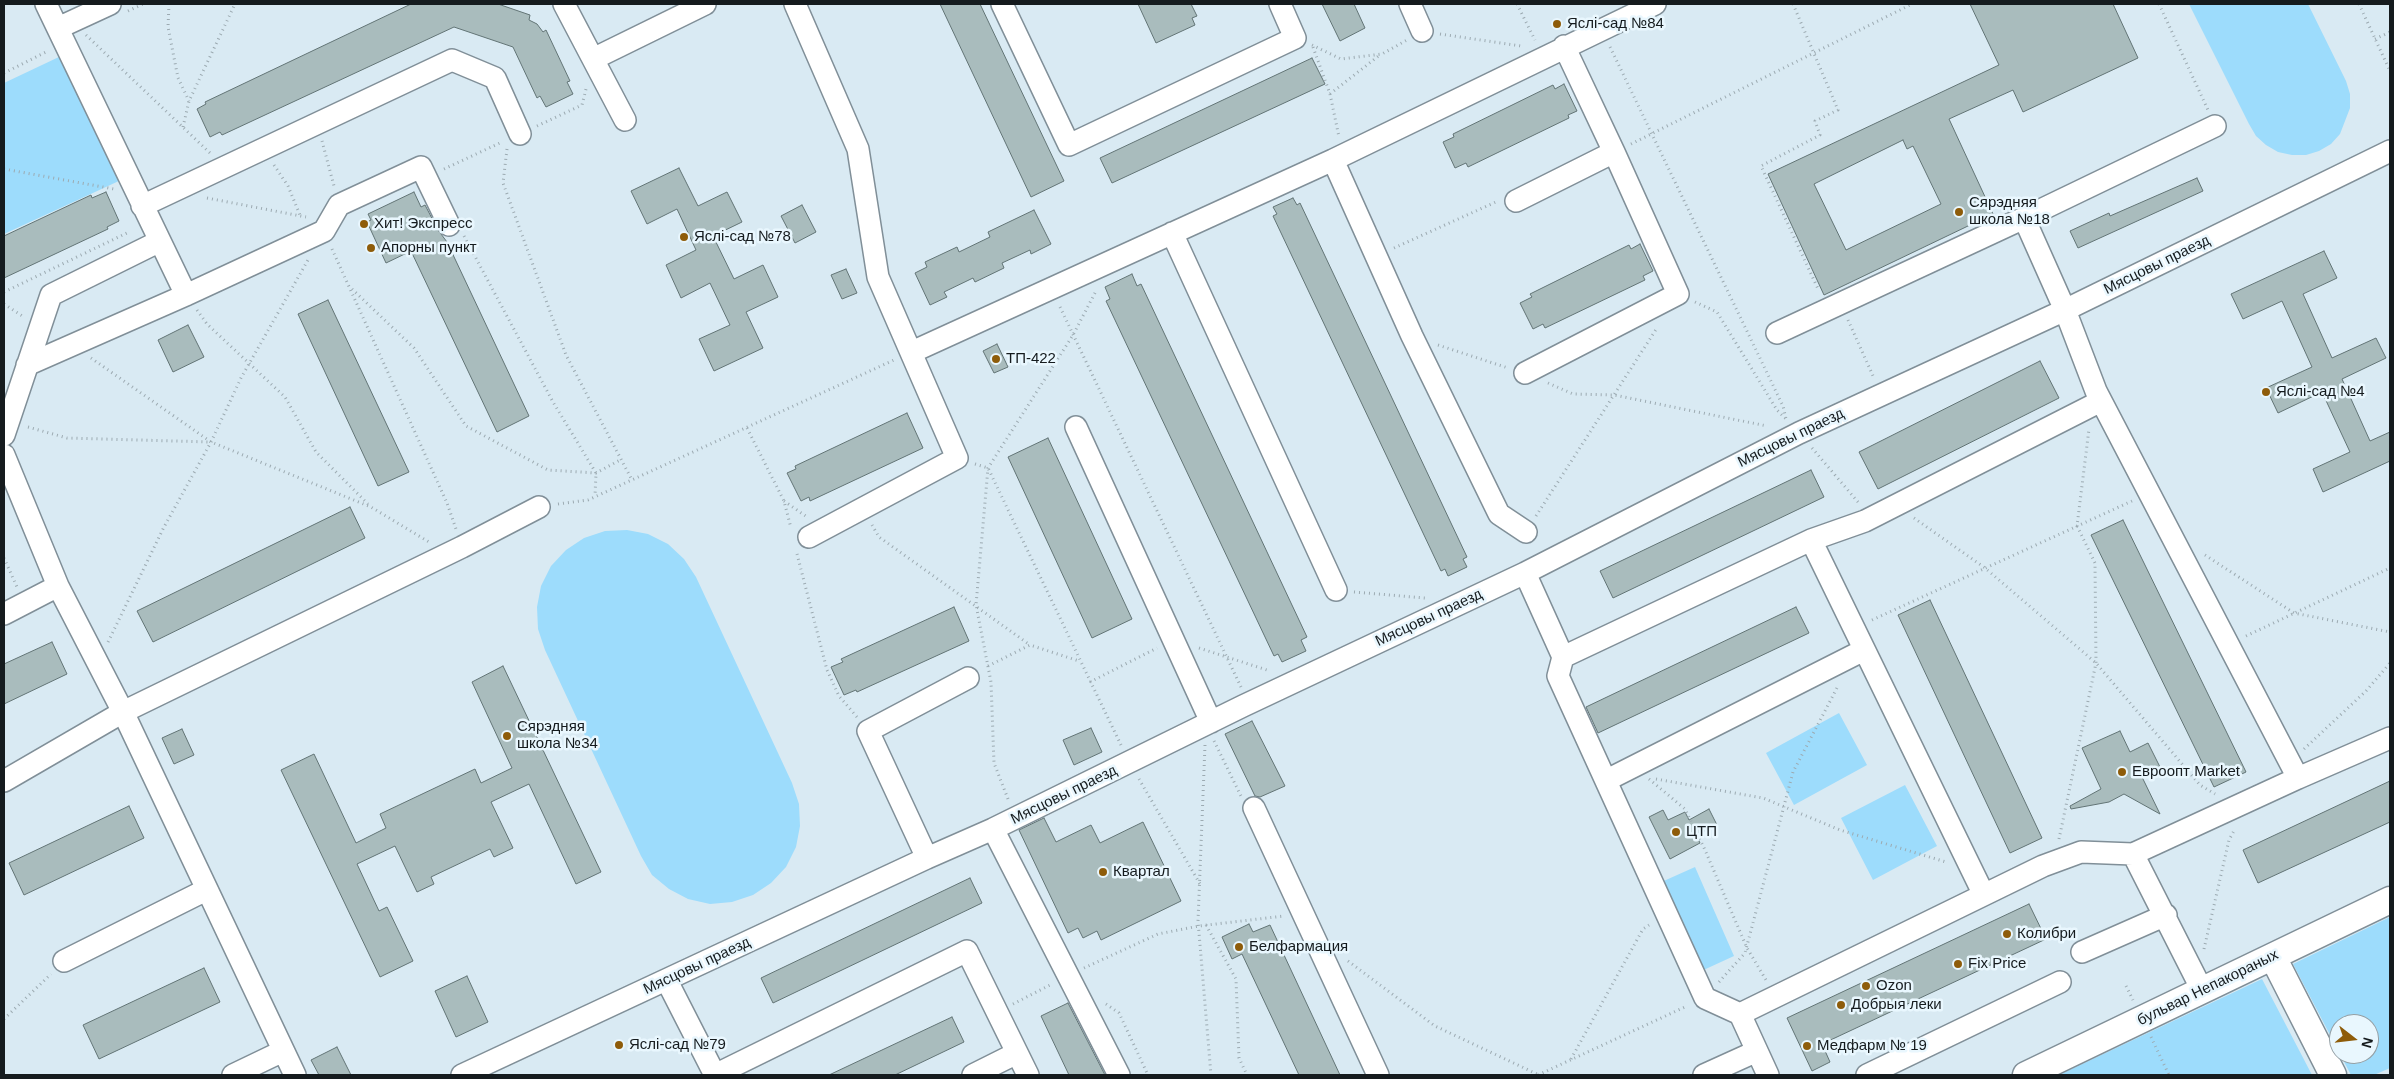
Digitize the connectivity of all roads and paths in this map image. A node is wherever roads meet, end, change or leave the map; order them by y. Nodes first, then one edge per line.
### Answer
1 (46, 4) edge
2 (110, 4) edge
3 (169, 4) edge
4 (235, 4) edge
5 (564, 4) edge
6 (795, 4) edge
7 (1002, 4) edge
8 (1280, 4) edge
9 (1410, 4) edge
10 (1516, 4) edge
11 (1655, 4) edge
12 (1793, 4) edge
13 (1912, 4) edge
14 (2159, 4) edge
15 (2359, 4) edge
16 (698, 5) edge
17 (58, 28) junction
18 (1602, 28) junction
19 (1422, 31) dead end
20 (2390, 32) edge
21 (84, 33) dead end
22 (2376, 39) junction
23 (1313, 46) dead end
24 (1564, 46) junction
25 (1814, 52) junction
26 (1382, 54) dead end
27 (1542, 57) junction
28 (593, 59) junction
29 (2390, 71) edge
30 (1330, 94) junction
31 (189, 102) junction
32 (625, 120) dead end
33 (317, 124) junction
34 (2215, 126) joint
35 (183, 127) junction
36 (1652, 134) junction
37 (514, 137) joint
38 (263, 149) junction
39 (1614, 152) junction
40 (2389, 154) edge
41 (1338, 158) junction
42 (225, 167) junction
43 (4, 169) edge
44 (173, 192) junction
45 (1516, 200) joint
46 (339, 204) junction
47 (143, 207) junction
48 (300, 215) junction
49 (2024, 218) junction
50 (449, 225) joint
51 (324, 231) junction
52 (1172, 233) junction
53 (160, 241) junction
54 (1376, 257) junction
55 (1112, 260) junction
56 (350, 287) junction
57 (1051, 288) junction
58 (4, 292) edge
59 (1678, 294) junction
60 (186, 295) junction
61 (4, 304) edge
62 (1834, 306) junction
63 (2065, 310) junction
64 (40, 326) junction
65 (1777, 333) dead end
66 (1073, 334) junction
67 (1412, 336) junction
68 (73, 346) junction
69 (912, 352) junction
70 (249, 364) junction
71 (27, 365) junction
72 (1525, 373) junction
73 (1614, 395) junction
74 (1882, 395) junction
75 (2094, 399) junction
76 (1076, 427) dead end
77 (6, 428) edge
78 (747, 428) junction
79 (1799, 433) junction
80 (211, 442) junction
81 (4, 455) edge
82 (958, 458) junction
83 (620, 460) junction
84 (988, 468) junction
85 (596, 473) junction
86 (632, 480) junction
87 (2150, 493) junction
88 (595, 496) junction
89 (1896, 505) junction
90 (371, 507) junction
91 (539, 507) joint
92 (862, 509) junction
93 (1872, 518) junction
94 (2077, 526) junction
95 (1526, 532) joint
96 (1811, 540) junction
97 (799, 541) junction
98 (455, 550) junction
99 (2203, 554) dead end
100 (4, 558) edge
101 (1985, 568) junction
102 (2390, 568) edge
103 (1525, 572) junction
104 (58, 586) junction
105 (1336, 590) joint
106 (1464, 601) junction
107 (24, 604) junction
108 (976, 605) junction
109 (2294, 613) junction
110 (4, 614) edge
111 (1853, 628) junction
112 (2390, 632) edge
113 (1174, 640) junction
114 (2228, 644) junction
115 (1030, 645) junction
116 (1859, 652) junction
117 (1563, 657) junction
118 (1228, 658) junction
119 (1080, 661) junction
120 (2096, 663) junction
121 (2390, 663) edge
122 (98, 664) junction
123 (988, 666) junction
124 (968, 678) joint
125 (1300, 679) junction
126 (1090, 682) junction
127 (1249, 703) junction
128 (123, 712) junction
129 (1208, 723) junction
130 (868, 731) junction
131 (2390, 738) edge
132 (1129, 762) junction
133 (2294, 770) junction
134 (1606, 780) junction
135 (4, 781) edge
136 (2244, 802) junction
137 (1783, 806) junction
138 (1254, 808) joint
139 (1016, 818) junction
140 (993, 829) junction
141 (2133, 854) junction
142 (927, 858) junction
143 (2054, 861) junction
144 (1971, 870) junction
145 (1200, 884) junction
146 (206, 890) junction
147 (1983, 893) junction
148 (2390, 900) edge
149 (1666, 913) junction
150 (1303, 914) junction
151 (2166, 916) junction
152 (1206, 925) junction
153 (1199, 926) junction
154 (1747, 948) junction
155 (2204, 949) dead end
156 (2082, 952) dead end
157 (2272, 957) junction
158 (1344, 958) dead end
159 (64, 961) joint
160 (1068, 975) junction
161 (667, 981) junction
162 (2060, 982) dead end
163 (2202, 990) junction
164 (1776, 995) junction
165 (1705, 998) junction
166 (997, 1013) junction
167 (1740, 1014) junction
168 (4, 1019) edge
169 (2143, 1020) junction
170 (283, 1051) junction
171 (1758, 1051) junction
172 (1017, 1053) junction
173 (1571, 1060) junction
174 (233, 1075) edge
175 (295, 1075) edge
176 (462, 1075) edge
177 (715, 1075) edge
178 (974, 1075) edge
179 (1028, 1075) edge
180 (1119, 1075) edge
181 (1211, 1075) edge
182 (1247, 1075) edge
183 (1378, 1075) edge
184 (1539, 1075) edge
185 (1704, 1075) edge
186 (1768, 1075) edge
187 (1867, 1075) edge
188 (2026, 1075) edge
189 (2169, 1075) edge
190 (2333, 1075) edge

1 - 17 street
2 - 17 street
3 - 31 path
4 - 31 path
5 - 28 street
6 - 69 street
7 - 8 street
9 - 19 street
10 - 27 path
11 - 18 street
12 - 25 path
13 - 25 path
14 - 34 path
15 - 22 path
16 - 28 street
17 - 47 street
18 - 24 street
18 - 36 path
20 - 22 path
21 - 35 path
22 - 29 path
23 - 30 path
24 - 27 street
24 - 39 street
25 - 36 path
25 - 62 path
26 - 30 path
27 - 41 street
28 - 32 street
30 - 41 path
31 - 35 path
33 - 37 street
33 - 38 street
33 - 46 path
34 - 49 street
35 - 42 path
36 - 39 path
36 - 59 path
37 - 83 path
38 - 42 street
38 - 48 path
39 - 45 street
39 - 59 street
40 - 63 street, Мясцовы праезд
41 - 52 street
41 - 54 street
42 - 44 street
43 - 47 path
44 - 47 street
44 - 48 path
45 - 54 path
46 - 50 street
46 - 51 street
47 - 53 street
47 - 58 path
48 - 51 path
49 - 62 street
49 - 63 street
50 - 85 path
51 - 56 path
51 - 60 street
51 - 70 path
52 - 55 street
52 - 105 street
53 - 60 street
53 - 64 street
54 - 67 street
55 - 57 street
55 - 66 path
56 - 85 path
56 - 98 path
57 - 66 path
57 - 69 street
59 - 72 street
59 - 73 path
60 - 68 street
60 - 70 path
61 - 64 path
62 - 65 street
62 - 74 path
63 - 74 street, Мясцовы праезд
63 - 75 street
64 - 71 street
66 - 84 path
66 - 118 path
67 - 72 path
67 - 95 street
68 - 71 street
68 - 80 path
69 - 78 path
69 - 82 street
70 - 80 path
70 - 90 path
71 - 77 street
72 - 73 path
73 - 79 path
73 - 95 path
74 - 79 street, Мясцовы праезд
75 - 87 street
75 - 89 street
75 - 94 path
76 - 113 street
77 - 80 path
78 - 86 path
78 - 97 path
79 - 93 path
79 - 103 street, Мясцовы праезд
80 - 90 path
80 - 122 path
81 - 104 street
82 - 84 path
82 - 92 street
83 - 85 path
83 - 86 path
84 - 108 path
84 - 119 path
85 - 88 path
86 - 88 path
87 - 94 path
87 - 114 street
88 - 91 path
89 - 93 street
89 - 101 path
90 - 98 path
91 - 98 street
92 - 97 street
92 - 108 path
93 - 96 street
94 - 101 path
94 - 120 path
96 - 111 street
96 - 117 street
97 - 130 path
98 - 128 street
99 - 109 path
100 - 107 path
101 - 111 path
101 - 120 path
102 - 109 path
103 - 106 street, Мясцовы праезд
103 - 117 street
104 - 107 street
104 - 122 street
105 - 106 path
106 - 125 street, Мясцовы праезд
107 - 110 street
108 - 115 path
108 - 123 path
109 - 112 path
109 - 114 path
111 - 116 street
113 - 118 path
113 - 126 path
113 - 129 street
114 - 133 street
115 - 119 path
115 - 123 path
116 - 134 street
116 - 137 path
116 - 144 street
117 - 134 street
118 - 125 path
118 - 127 path
119 - 126 path
120 - 136 path
120 - 143 path
121 - 133 path
122 - 128 street
123 - 124 path
123 - 139 path
124 - 130 street
125 - 127 street, Мясцовы праезд
126 - 132 path
127 - 129 street, Мясцовы праезд
128 - 135 street
128 - 146 street
129 - 132 street, Мясцовы праезд
129 - 138 path
129 - 145 path
130 - 142 street
131 - 133 street
132 - 139 street, Мясцовы праезд
132 - 145 path
133 - 136 street
134 - 149 street
136 - 141 street
136 - 155 path
137 - 144 path
137 - 154 path
137 - 154 path
138 - 150 street
139 - 140 street, Мясцовы праезд
140 - 142 street, Мясцовы праезд
140 - 160 street
141 - 143 street
141 - 151 street
142 - 161 street, Мясцовы праезд
143 - 147 street
144 - 147 street
145 - 153 path
146 - 159 street
146 - 170 street
147 - 164 street
148 - 157 main road, бульвар Непакораных
149 - 165 street
149 - 173 path
150 - 152 path
150 - 183 street
151 - 156 street
151 - 163 street
152 - 153 path
152 - 182 path
153 - 160 path
153 - 181 path
154 - 164 path
154 - 165 path
157 - 163 main road, бульвар Непакораных
157 - 190 main road
158 - 184 path
159 - 168 path
160 - 166 path
160 - 180 street
161 - 176 street, Мясцовы праезд
161 - 177 street
162 - 187 street
163 - 169 main road, бульвар Непакораных
164 - 167 street
165 - 167 street
165 - 173 path
166 - 172 street
166 - 177 street
167 - 171 street
169 - 188 main road, бульвар Непакораных
169 - 189 path
170 - 174 street
170 - 175 street
171 - 185 street
171 - 186 street
172 - 178 street
172 - 179 street
173 - 184 path

